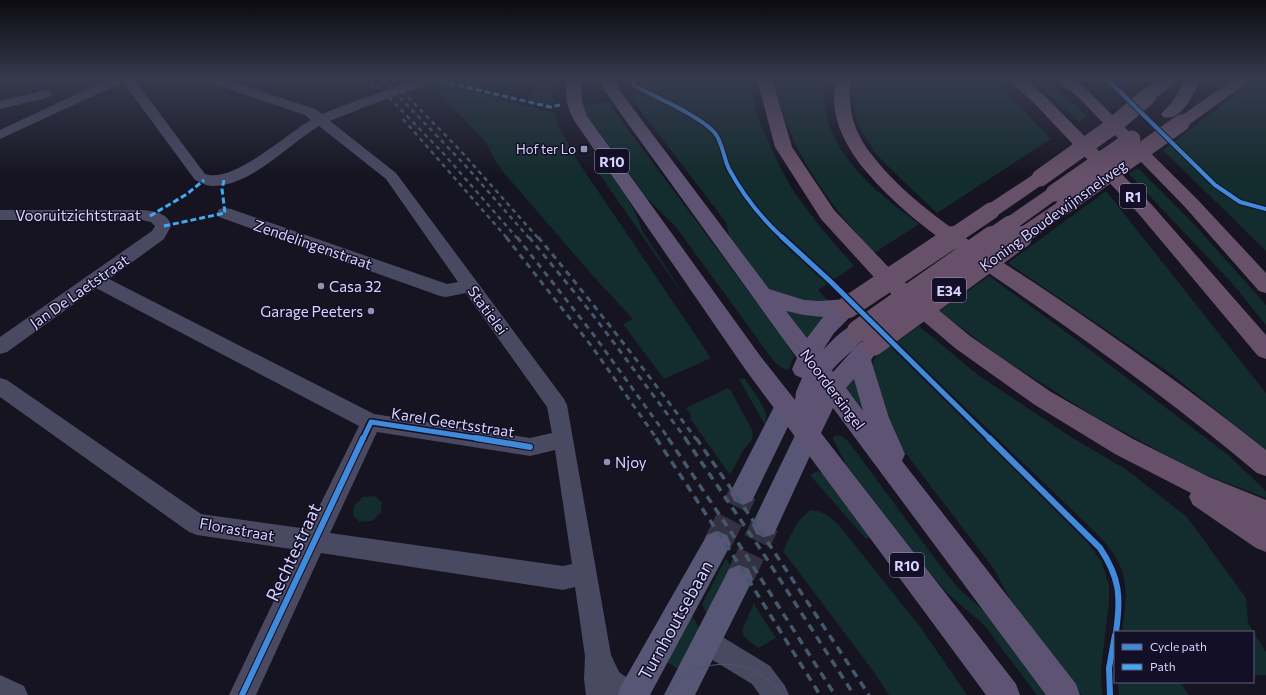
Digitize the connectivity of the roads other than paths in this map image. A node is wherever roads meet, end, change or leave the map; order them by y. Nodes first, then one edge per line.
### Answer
1 (152, 111) edge
2 (308, 111) edge
3 (341, 111) edge
4 (579, 111) edge
5 (627, 111) edge
6 (770, 111) edge
7 (843, 111) edge
8 (1051, 111) edge
9 (1100, 111) edge
10 (1130, 111) edge
11 (1177, 111) edge
12 (1198, 111) edge
13 (50, 112) edge
14 (1175, 118) junction
15 (321, 120) junction
16 (0, 135) edge
17 (225, 213) dead end
18 (0, 215) edge
19 (158, 236) joint
20 (96, 280) junction
21 (471, 286) junction
22 (1266, 286) edge
23 (761, 294) junction
24 (840, 309) junction
25 (864, 346) junction
26 (0, 347) edge
27 (1266, 350) edge
28 (819, 372) junction
29 (0, 386) edge
30 (786, 406) junction
31 (371, 422) junction
32 (808, 434) junction
33 (1107, 436) junction
34 (563, 439) junction
35 (1266, 465) edge
36 (743, 493) tunnel mouth
37 (912, 493) junction
38 (1266, 512) edge
39 (765, 525) tunnel mouth
40 (1266, 539) edge
41 (314, 541) junction
42 (717, 544) tunnel mouth
43 (585, 573) junction
44 (739, 579) tunnel mouth
45 (707, 642) junction
46 (598, 656) junction
47 (0, 688) edge
48 (15, 695) edge
49 (242, 695) edge
50 (600, 695) edge
51 (631, 695) edge
52 (679, 695) edge
53 (776, 695) edge
54 (1005, 695) edge
55 (1065, 695) edge

1 - 15 street
2 - 15 street, Statielei
3 - 15 street
4 - 30 main road, R10
5 - 23 main road, Noordersingel / R10
6 - 33 highway
7 - 35 highway
8 - 27 highway, R1
9 - 22 highway, R1
10 - 24 highway, bridge
11 - 14 highway, E34
12 - 14 highway, Koning Boudewijnsnelweg / E34
13 - 16 street
14 - 25 highway, Koning Boudewijnsnelweg / E34, bridge
15 - 21 street, Statielei
17 - 21 street, Zendelingenstraat
18 - 19 street, Vooruitzichtstraat
19 - 20 street, Jan De Laetstraat
20 - 26 street, Jan De Laetstraat
20 - 31 street, Karel Geertsstraat
21 - 34 street, Statielei
23 - 24 main road
23 - 28 main road, Noordersingel / R10
24 - 28 main road
25 - 28 main road, Koning Boudewijnsnelweg / E34
25 - 37 main road
28 - 30 main road
28 - 32 main road
28 - 37 main road, Noordersingel / R10
29 - 41 street, Florastraat
30 - 32 main road, R10
30 - 36 main road
31 - 34 street, Karel Geertsstraat
31 - 41 street, Rechtestraat
32 - 39 main road
32 - 54 main road, R10
33 - 38 highway
33 - 40 highway
34 - 43 street, Statielei
37 - 55 main road, Noordersingel / R10
41 - 43 street, Florastraat
41 - 49 street, Rechtestraat
42 - 51 main road, Turnhoutsebaan
43 - 46 street, Statielei
44 - 45 main road
45 - 52 main road
45 - 53 street
46 - 50 street, Statielei
46 - 51 street, Statielei
47 - 48 street

